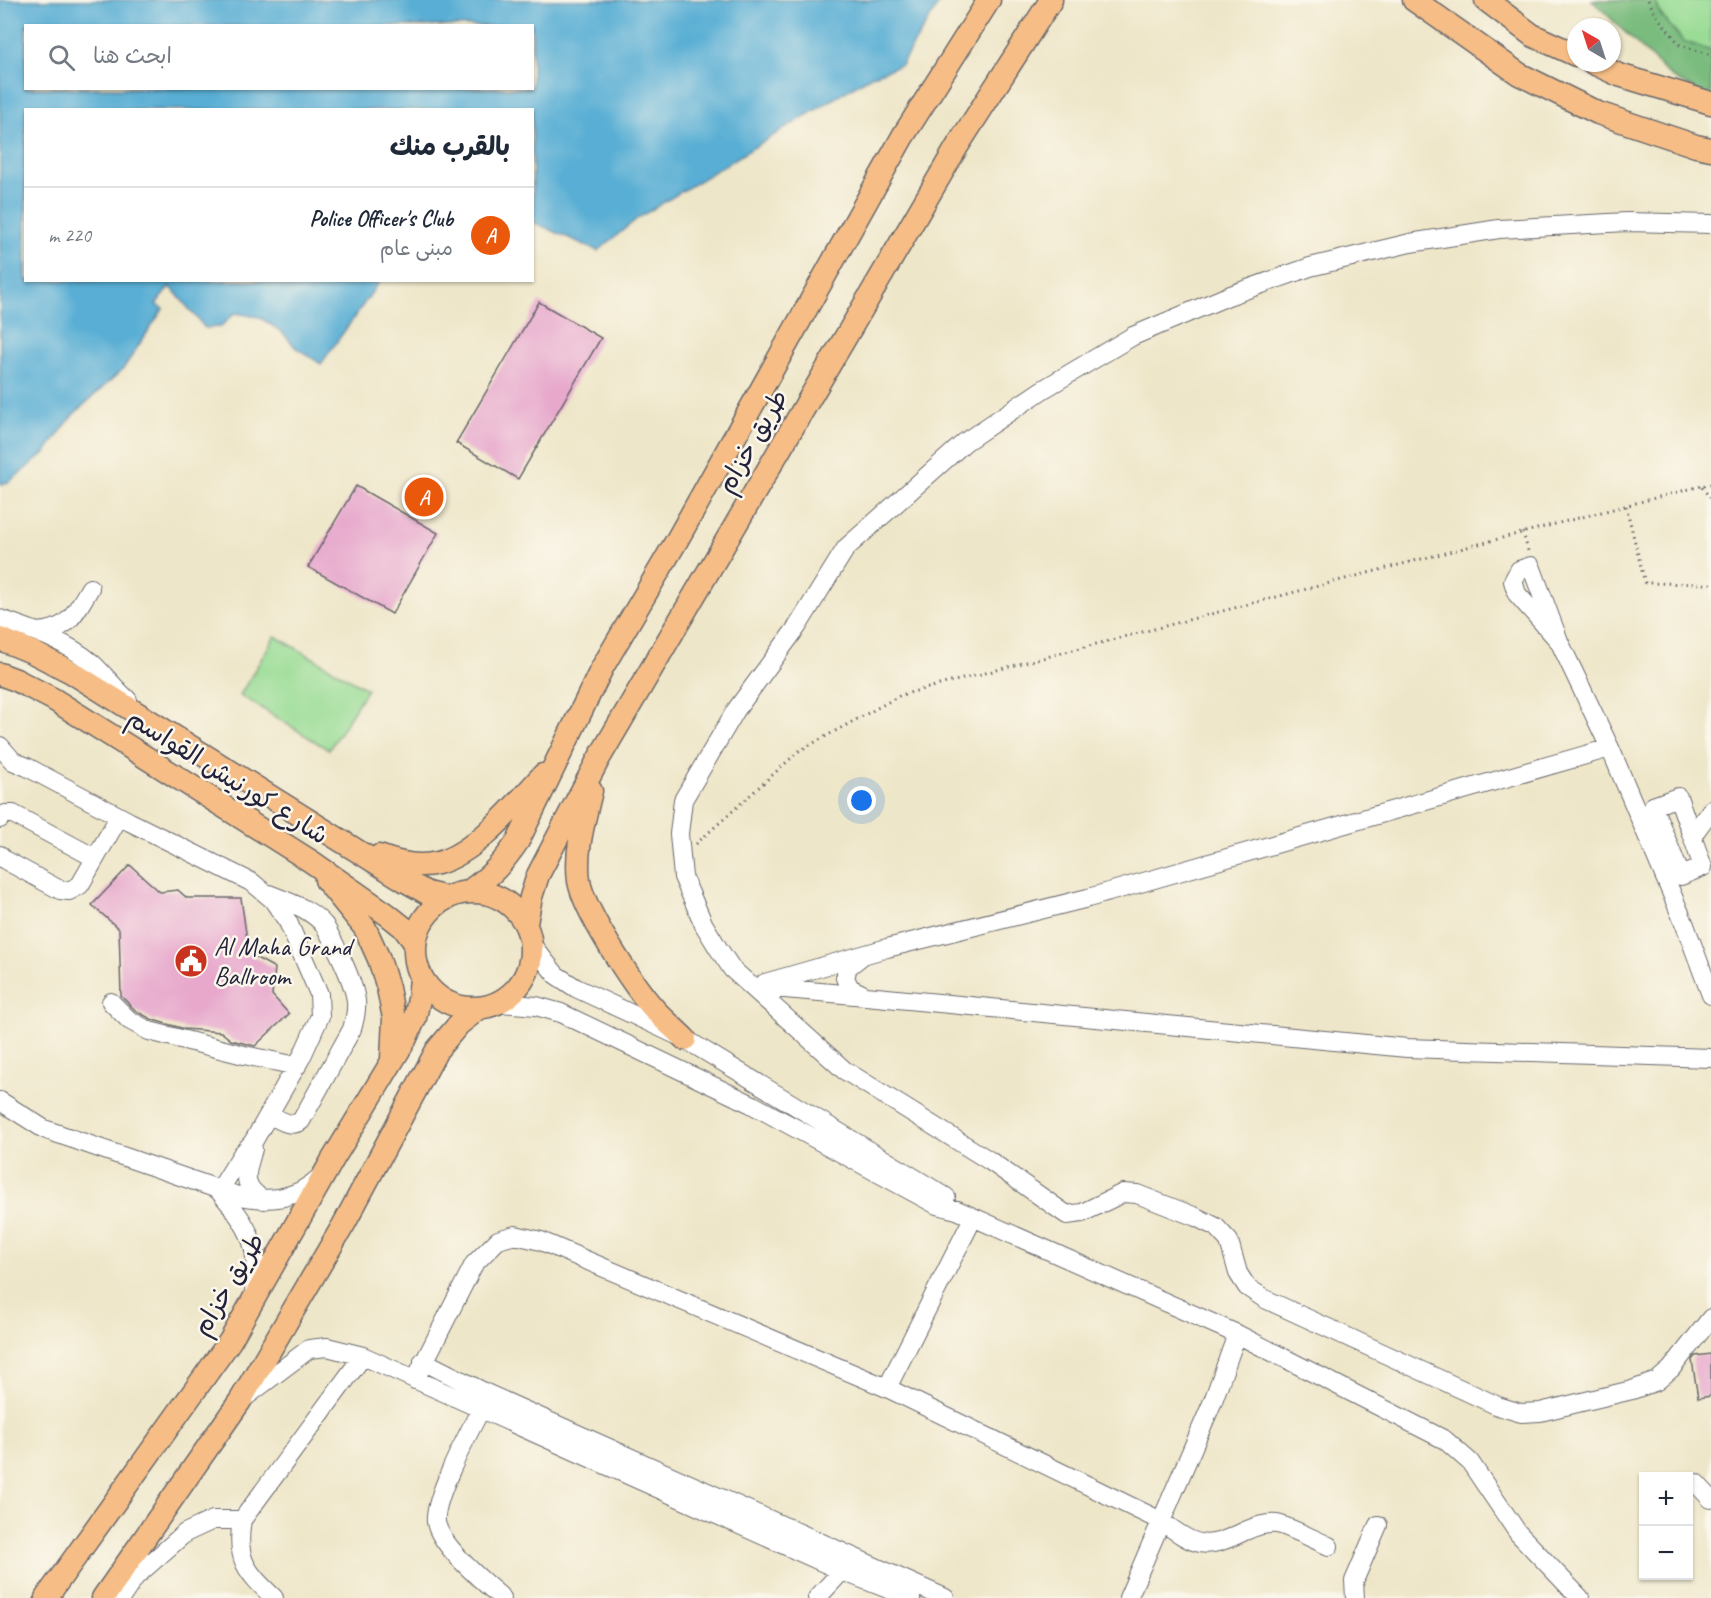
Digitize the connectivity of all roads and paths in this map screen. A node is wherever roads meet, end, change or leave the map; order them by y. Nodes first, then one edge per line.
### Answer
1 (990, 0) edge
2 (1414, 0) edge
3 (1486, 0) edge
4 (1648, 0) edge
5 (1050, 4) edge
6 (1567, 51) edge
7 (1711, 55) edge
8 (1612, 72) edge
9 (1711, 103) edge
10 (1711, 149) edge
11 (1711, 224) edge
12 (1711, 484) edge
13 (1701, 486) junction
14 (1711, 499) edge
15 (1626, 506) junction
16 (1711, 584) edge
17 (90, 588) dead end
18 (0, 619) edge
19 (70, 620) junction
20 (36, 632) junction
21 (0, 639) edge
22 (1559, 641) dead end
23 (80, 654) junction
24 (0, 674) edge
25 (162, 728) junction
26 (0, 733) edge
27 (0, 746) edge
28 (1610, 748) junction
29 (558, 759) junction
30 (598, 760) junction
31 (27, 767) junction
32 (1711, 810) edge
33 (119, 817) junction
34 (0, 819) edge
35 (1692, 836) dead end
36 (353, 848) junction
37 (0, 855) edge
38 (681, 857) junction
39 (95, 858) junction
40 (312, 862) junction
41 (469, 891) junction
42 (267, 893) junction
43 (447, 898) junction
44 (526, 923) junction
45 (415, 943) junction
46 (532, 945) junction
47 (863, 955) junction
48 (421, 978) junction
49 (751, 986) junction
50 (1711, 995) edge
51 (866, 996) junction
52 (111, 1002) dead end
53 (501, 1003) junction
54 (478, 1009) junction
55 (685, 1039) junction
56 (1711, 1058) edge
57 (392, 1064) junction
58 (297, 1066) junction
59 (0, 1101) edge
60 (269, 1114) junction
61 (253, 1142) junction
62 (333, 1159) junction
63 (219, 1191) junction
64 (264, 1200) junction
65 (965, 1214) junction
66 (252, 1302) junction
67 (1711, 1318) edge
68 (1237, 1334) junction
69 (363, 1356) junction
70 (423, 1361) junction
71 (415, 1380) junction
72 (887, 1388) junction
73 (240, 1401) junction
74 (485, 1401) junction
75 (1695, 1483) dead end
76 (1711, 1499) edge
77 (172, 1500) junction
78 (242, 1520) junction
79 (1161, 1521) junction
80 (1378, 1525) dead end
81 (1329, 1546) dead end
82 (846, 1564) junction
83 (135, 1577) junction
84 (1127, 1597) edge
85 (46, 1598) edge
86 (103, 1598) edge
87 (121, 1598) edge
88 (274, 1598) edge
89 (502, 1598) edge
90 (817, 1598) edge
91 (911, 1598) edge
92 (945, 1598) edge
93 (1355, 1598) edge
94 (1580, 1598) edge

1 - 29 main road, طريق خزام
2 - 10 main road
3 - 6 main road
4 - 7 path
5 - 30 main road, طريق خزام
8 - 9 main road
11 - 38 street
12 - 13 path
13 - 14 path
13 - 15 path
15 - 16 path
15 - 38 path
17 - 19 street
18 - 20 street, شارع كورنيش القواسم
19 - 20 street
19 - 23 street
20 - 23 street, شارع كورنيش القواسم
21 - 25 main road, شارع كورنيش القواسم
22 - 28 street
23 - 25 street, شارع كورنيش القواسم
24 - 40 main road, شارع كورنيش القواسم
25 - 36 main road, شارع كورنيش القواسم
26 - 31 street
27 - 31 street
28 - 47 street
28 - 50 street
29 - 36 main road
29 - 41 main road, طريق خزام
30 - 44 main road, طريق خزام
30 - 55 main road
31 - 33 street
32 - 35 street
33 - 39 street
33 - 42 street
34 - 39 street
36 - 43 main road, شارع كورنيش القواسم
37 - 39 street
38 - 49 street
40 - 45 main road, شارع كورنيش القواسم
40 - 57 main road
41 - 43 main road
41 - 44 main road
42 - 58 street
42 - 60 street
43 - 45 main road
44 - 46 main road
45 - 48 main road
46 - 53 main road
46 - 55 street
47 - 49 street
47 - 51 street
48 - 54 main road
48 - 57 main road, طريق خزام
49 - 51 street
49 - 67 street
51 - 56 street
52 - 58 street
53 - 54 main road
53 - 65 street
54 - 73 main road
55 - 65 street
57 - 62 main road, طريق خزام
58 - 60 street
59 - 63 street
60 - 61 street
61 - 63 street
61 - 64 street
62 - 64 street
62 - 66 main road, طريق خزام
63 - 64 street
63 - 66 street
65 - 68 street
65 - 72 street
66 - 85 main road, طريق خزام
68 - 79 street
68 - 94 street
69 - 71 street
69 - 73 street
69 - 78 street
70 - 71 street
70 - 72 street
70 - 74 street
71 - 74 street
72 - 79 street
73 - 77 main road
74 - 82 street
74 - 89 street
75 - 76 street
77 - 83 main road
77 - 86 main road
78 - 83 street
78 - 88 street
79 - 81 street
79 - 84 street
80 - 93 street
82 - 90 street
82 - 91 street
82 - 92 street
83 - 87 street

